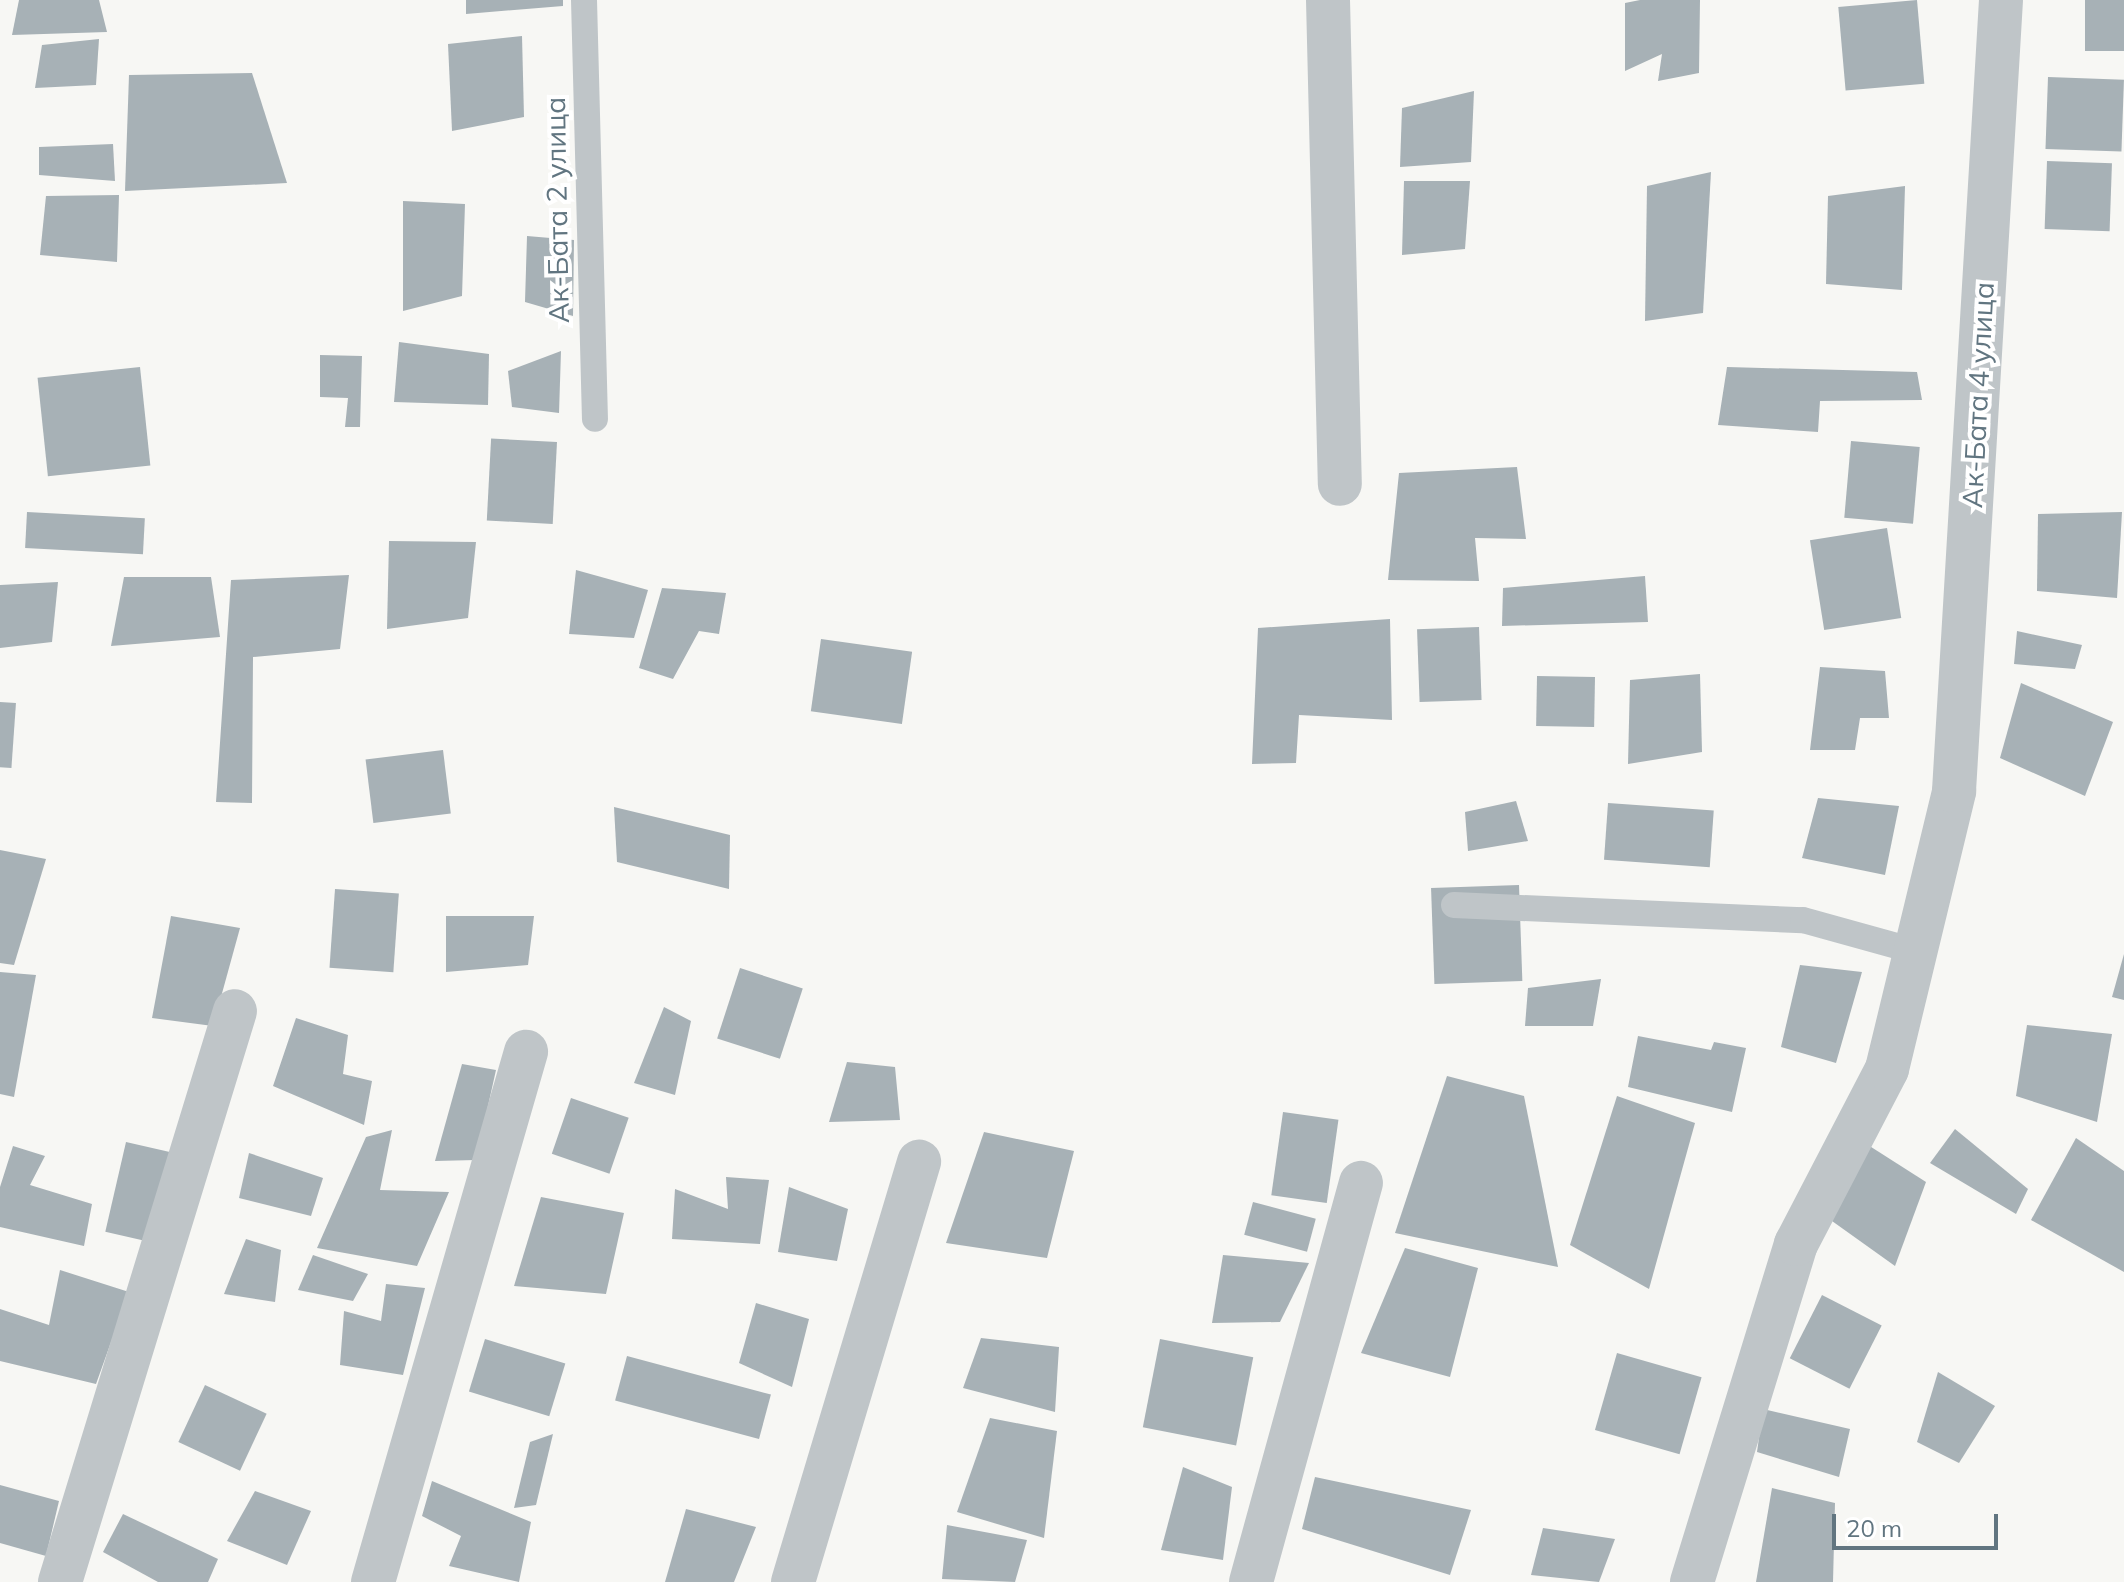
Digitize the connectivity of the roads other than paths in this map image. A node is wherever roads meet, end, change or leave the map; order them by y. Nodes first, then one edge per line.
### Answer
1 (584, 0) edge
2 (1328, 0) edge
3 (2001, 0) edge
4 (595, 419) dead end
5 (1340, 484) dead end
6 (1454, 905) dead end
7 (1915, 951) junction
8 (235, 1011) dead end
9 (526, 1052) dead end
10 (919, 1161) dead end
11 (1361, 1183) dead end
12 (60, 1582) edge
13 (373, 1582) edge
14 (793, 1582) edge
15 (1251, 1582) edge
16 (1692, 1582) edge

1 - 4 lane, Ак-Бата 2 улица
2 - 5 street
3 - 7 street, Ак-Бата 4 улица
6 - 7 lane
7 - 16 street, Ак-Бата 4 улица
8 - 12 street
9 - 13 street
10 - 14 street
11 - 15 street

